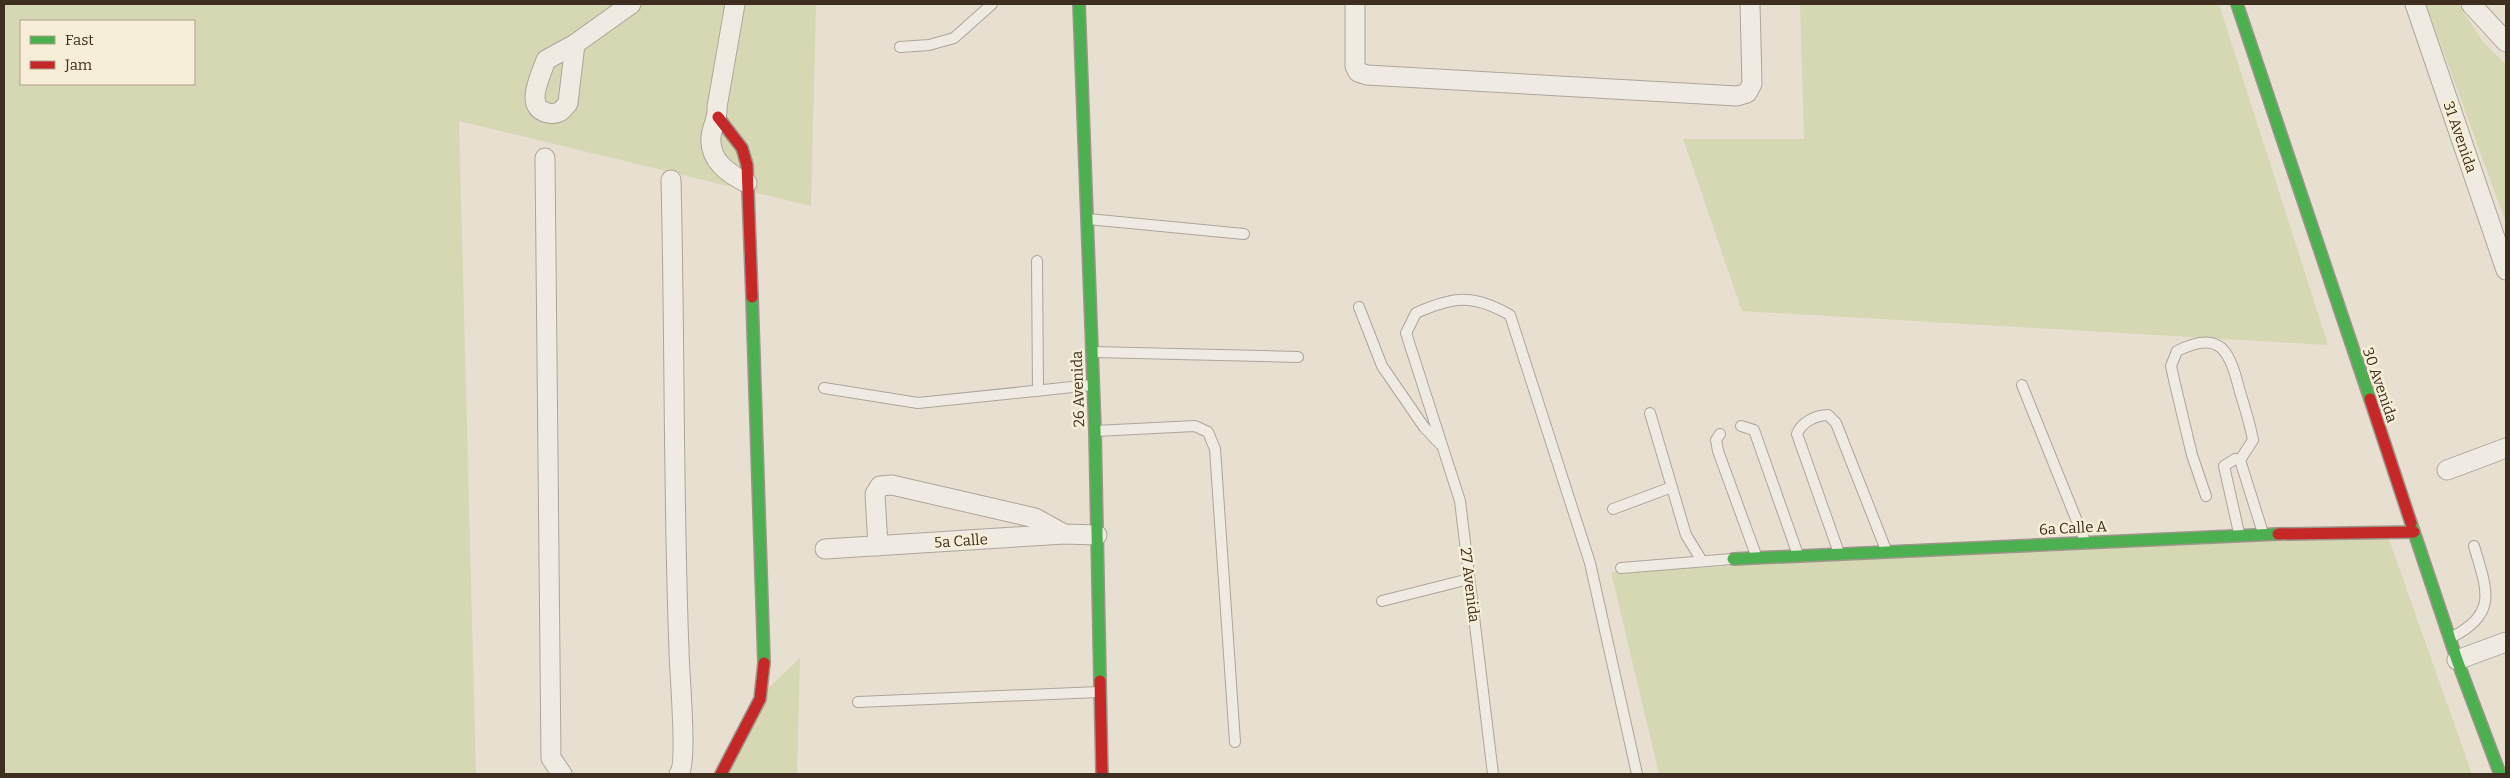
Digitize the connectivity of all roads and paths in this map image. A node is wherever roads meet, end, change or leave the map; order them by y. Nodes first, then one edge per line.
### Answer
1 (631, 4) edge
2 (735, 4) edge
3 (992, 4) edge
4 (1079, 4) edge
5 (1355, 4) edge
6 (1750, 4) edge
7 (2237, 4) edge
8 (2415, 4) edge
9 (2471, 4) edge
10 (2506, 42) edge
11 (575, 44) dead end
12 (900, 47) dead end
13 (718, 117) junction
14 (545, 158) dead end
15 (671, 180) dead end
16 (748, 183) junction
17 (1087, 219) junction
18 (1244, 234) dead end
19 (1037, 261) dead end
20 (2506, 270) edge
21 (1359, 307) dead end
22 (1092, 352) junction
23 (1298, 357) dead end
24 (1093, 384) junction
25 (2022, 385) dead end
26 (824, 388) dead end
27 (1038, 391) junction
28 (1650, 414) dead end
29 (1740, 426) dead end
30 (1095, 431) junction
31 (1720, 434) dead end
32 (1442, 446) junction
33 (2506, 448) edge
34 (2240, 460) junction
35 (2447, 470) dead end
36 (1672, 487) junction
37 (2206, 496) dead end
38 (1613, 509) dead end
39 (2414, 532) junction
40 (1064, 534) junction
41 (2264, 534) junction
42 (1097, 535) junction
43 (2239, 535) junction
44 (2085, 542) junction
45 (878, 546) junction
46 (2474, 546) dead end
47 (824, 549) dead end
48 (1886, 551) junction
49 (1839, 554) junction
50 (1798, 556) junction
51 (1758, 558) junction
52 (1733, 559) joint
53 (1702, 560) junction
54 (1621, 568) dead end
55 (1469, 579) junction
56 (1382, 600) dead end
57 (2449, 638) junction
58 (2506, 642) edge
59 (2457, 660) junction
60 (1100, 692) junction
61 (858, 702) dead end
62 (1235, 742) dead end
63 (562, 774) edge
64 (679, 774) edge
65 (721, 774) edge
66 (1102, 774) edge
67 (1493, 774) edge
68 (1637, 774) edge
69 (2500, 774) edge

1 - 11 street
2 - 13 street
3 - 12 lane
4 - 17 street, 26 Avenida
5 - 6 street
7 - 39 street, 30 Avenida
8 - 20 street, 31 Avenida
9 - 10 street
13 - 16 street
13 - 16 street
14 - 63 street
15 - 64 street
16 - 65 street
17 - 18 lane
17 - 22 street, 26 Avenida
19 - 27 lane
21 - 32 lane
22 - 23 lane
22 - 24 street, 26 Avenida
24 - 27 lane
24 - 30 street, 26 Avenida
25 - 44 lane
26 - 27 lane
28 - 36 lane
29 - 50 lane
30 - 42 street, 26 Avenida
30 - 62 lane
31 - 51 lane
32 - 55 lane, 27 Avenida
32 - 68 lane, 27 Avenida
33 - 35 street
34 - 37 lane
34 - 41 lane
34 - 43 lane
36 - 38 lane
36 - 53 lane
39 - 41 street, 6a Calle A
39 - 57 street, 30 Avenida
40 - 42 street, 5a Calle
40 - 45 street, 5a Calle
40 - 45 street
41 - 43 street, 6a Calle A
42 - 60 street, 26 Avenida
43 - 44 street, 6a Calle A
44 - 48 street, 6a Calle A
45 - 47 street, 5a Calle
46 - 57 lane
48 - 49 street, 6a Calle A
48 - 49 lane
49 - 50 street, 6a Calle A
50 - 51 street, 6a Calle A
51 - 52 street, 6a Calle A
52 - 53 lane
53 - 54 lane
55 - 56 lane
55 - 67 lane, 27 Avenida
57 - 59 street, 30 Avenida
58 - 59 street
59 - 69 street, 30 Avenida
60 - 61 lane
60 - 66 street, 26 Avenida

